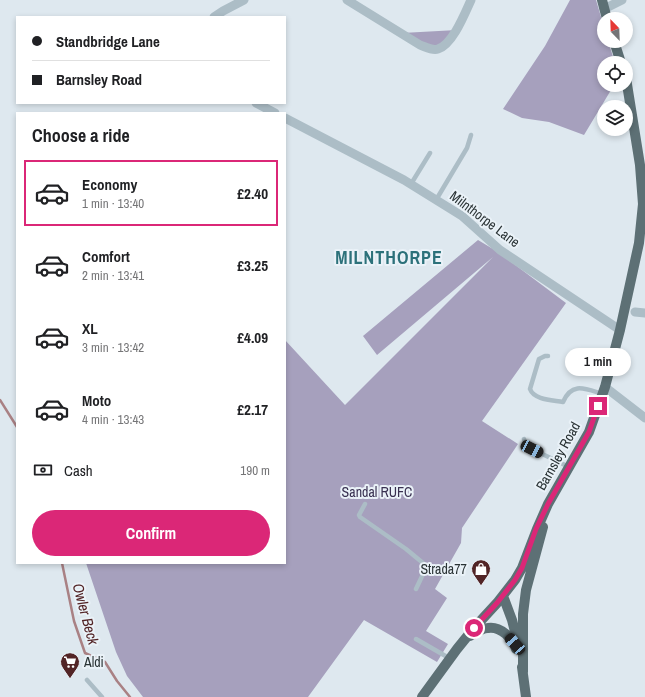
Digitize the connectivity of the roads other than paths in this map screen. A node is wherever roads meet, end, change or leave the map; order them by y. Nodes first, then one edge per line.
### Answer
1 (244, 0) edge
2 (348, 0) edge
3 (471, 0) edge
4 (622, 0) edge
5 (603, 4) edge
6 (216, 16) edge
7 (628, 92) edge
8 (258, 104) edge
9 (273, 112) edge
10 (286, 119) edge
11 (471, 135) dead end
12 (430, 152) dead end
13 (411, 184) junction
14 (436, 200) junction
15 (635, 312) dead end
16 (645, 313) edge
17 (620, 330) junction
18 (548, 356) dead end
19 (604, 390) junction
20 (645, 418) edge
21 (524, 439) dead end
22 (568, 467) junction
23 (365, 504) dead end
24 (548, 504) junction
25 (416, 589) dead end
26 (503, 596) junction
27 (465, 638) junction
28 (416, 639) dead end
29 (449, 658) junction
30 (522, 672) junction
31 (87, 680) dead end
32 (102, 697) edge
33 (422, 697) edge
34 (526, 697) edge

1 - 6 street
2 - 3 street
4 - 5 street
7 - 17 main road, Barnsley Road
8 - 9 street
10 - 13 street, Milnthorpe Lane
11 - 14 lane
12 - 13 lane
13 - 14 street, Milnthorpe Lane
14 - 17 street, Milnthorpe Lane
15 - 16 street
17 - 19 main road, Barnsley Road
18 - 19 lane
19 - 20 street
19 - 22 main road, Barnsley Road
21 - 22 lane
22 - 24 main road, Barnsley Road
23 - 25 lane
24 - 26 main road, Barnsley Road
24 - 30 main road
26 - 27 main road, Barnsley Road
26 - 30 main road
27 - 29 main road, Barnsley Road
27 - 30 main road
28 - 29 lane
29 - 33 main road, Barnsley Road
30 - 34 main road
31 - 32 lane

